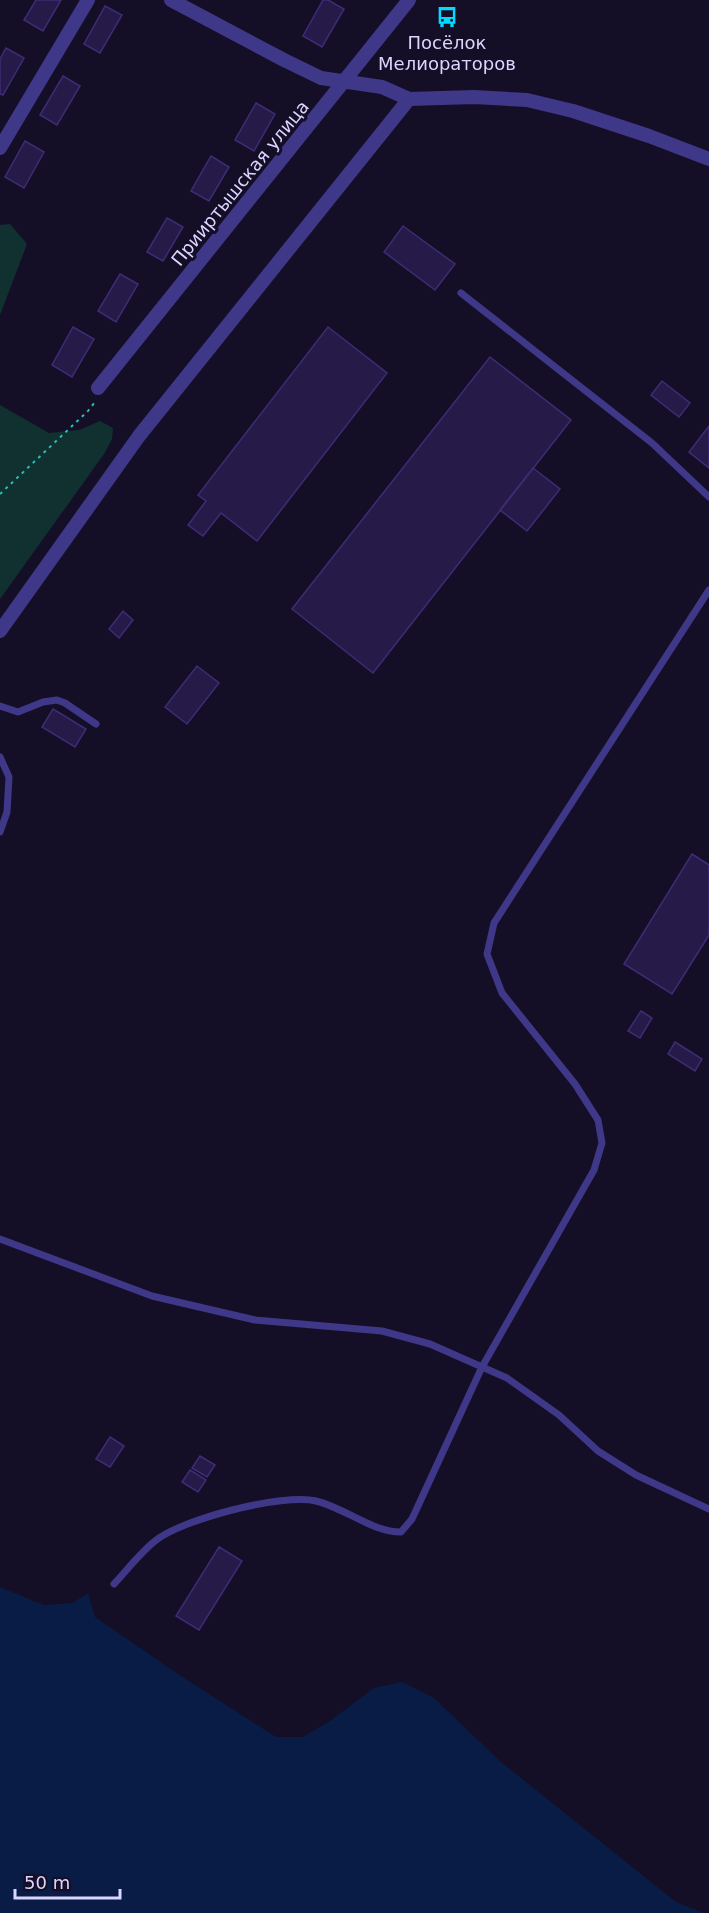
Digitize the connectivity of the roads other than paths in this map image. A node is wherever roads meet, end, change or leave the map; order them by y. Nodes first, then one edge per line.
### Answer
1 (88, 0) edge
2 (171, 0) edge
3 (409, 0) edge
4 (344, 82) junction
5 (409, 99) junction
6 (0, 148) edge
7 (709, 159) edge
8 (461, 293) dead end
9 (98, 388) road end
10 (709, 497) edge
11 (709, 590) edge
12 (0, 631) edge
13 (0, 706) edge
14 (96, 724) dead end
15 (0, 757) edge
16 (0, 832) edge
17 (0, 1239) edge
18 (482, 1367) junction
19 (709, 1509) edge
20 (114, 1584) dead end

1 - 6 street
2 - 4 street
3 - 4 street, Прииртышская улица
4 - 5 street
4 - 9 street, Прииртышская улица
5 - 7 street
5 - 12 street
8 - 10 lane
11 - 18 lane
13 - 14 lane
15 - 16 lane
17 - 18 lane
18 - 19 lane
18 - 20 lane

